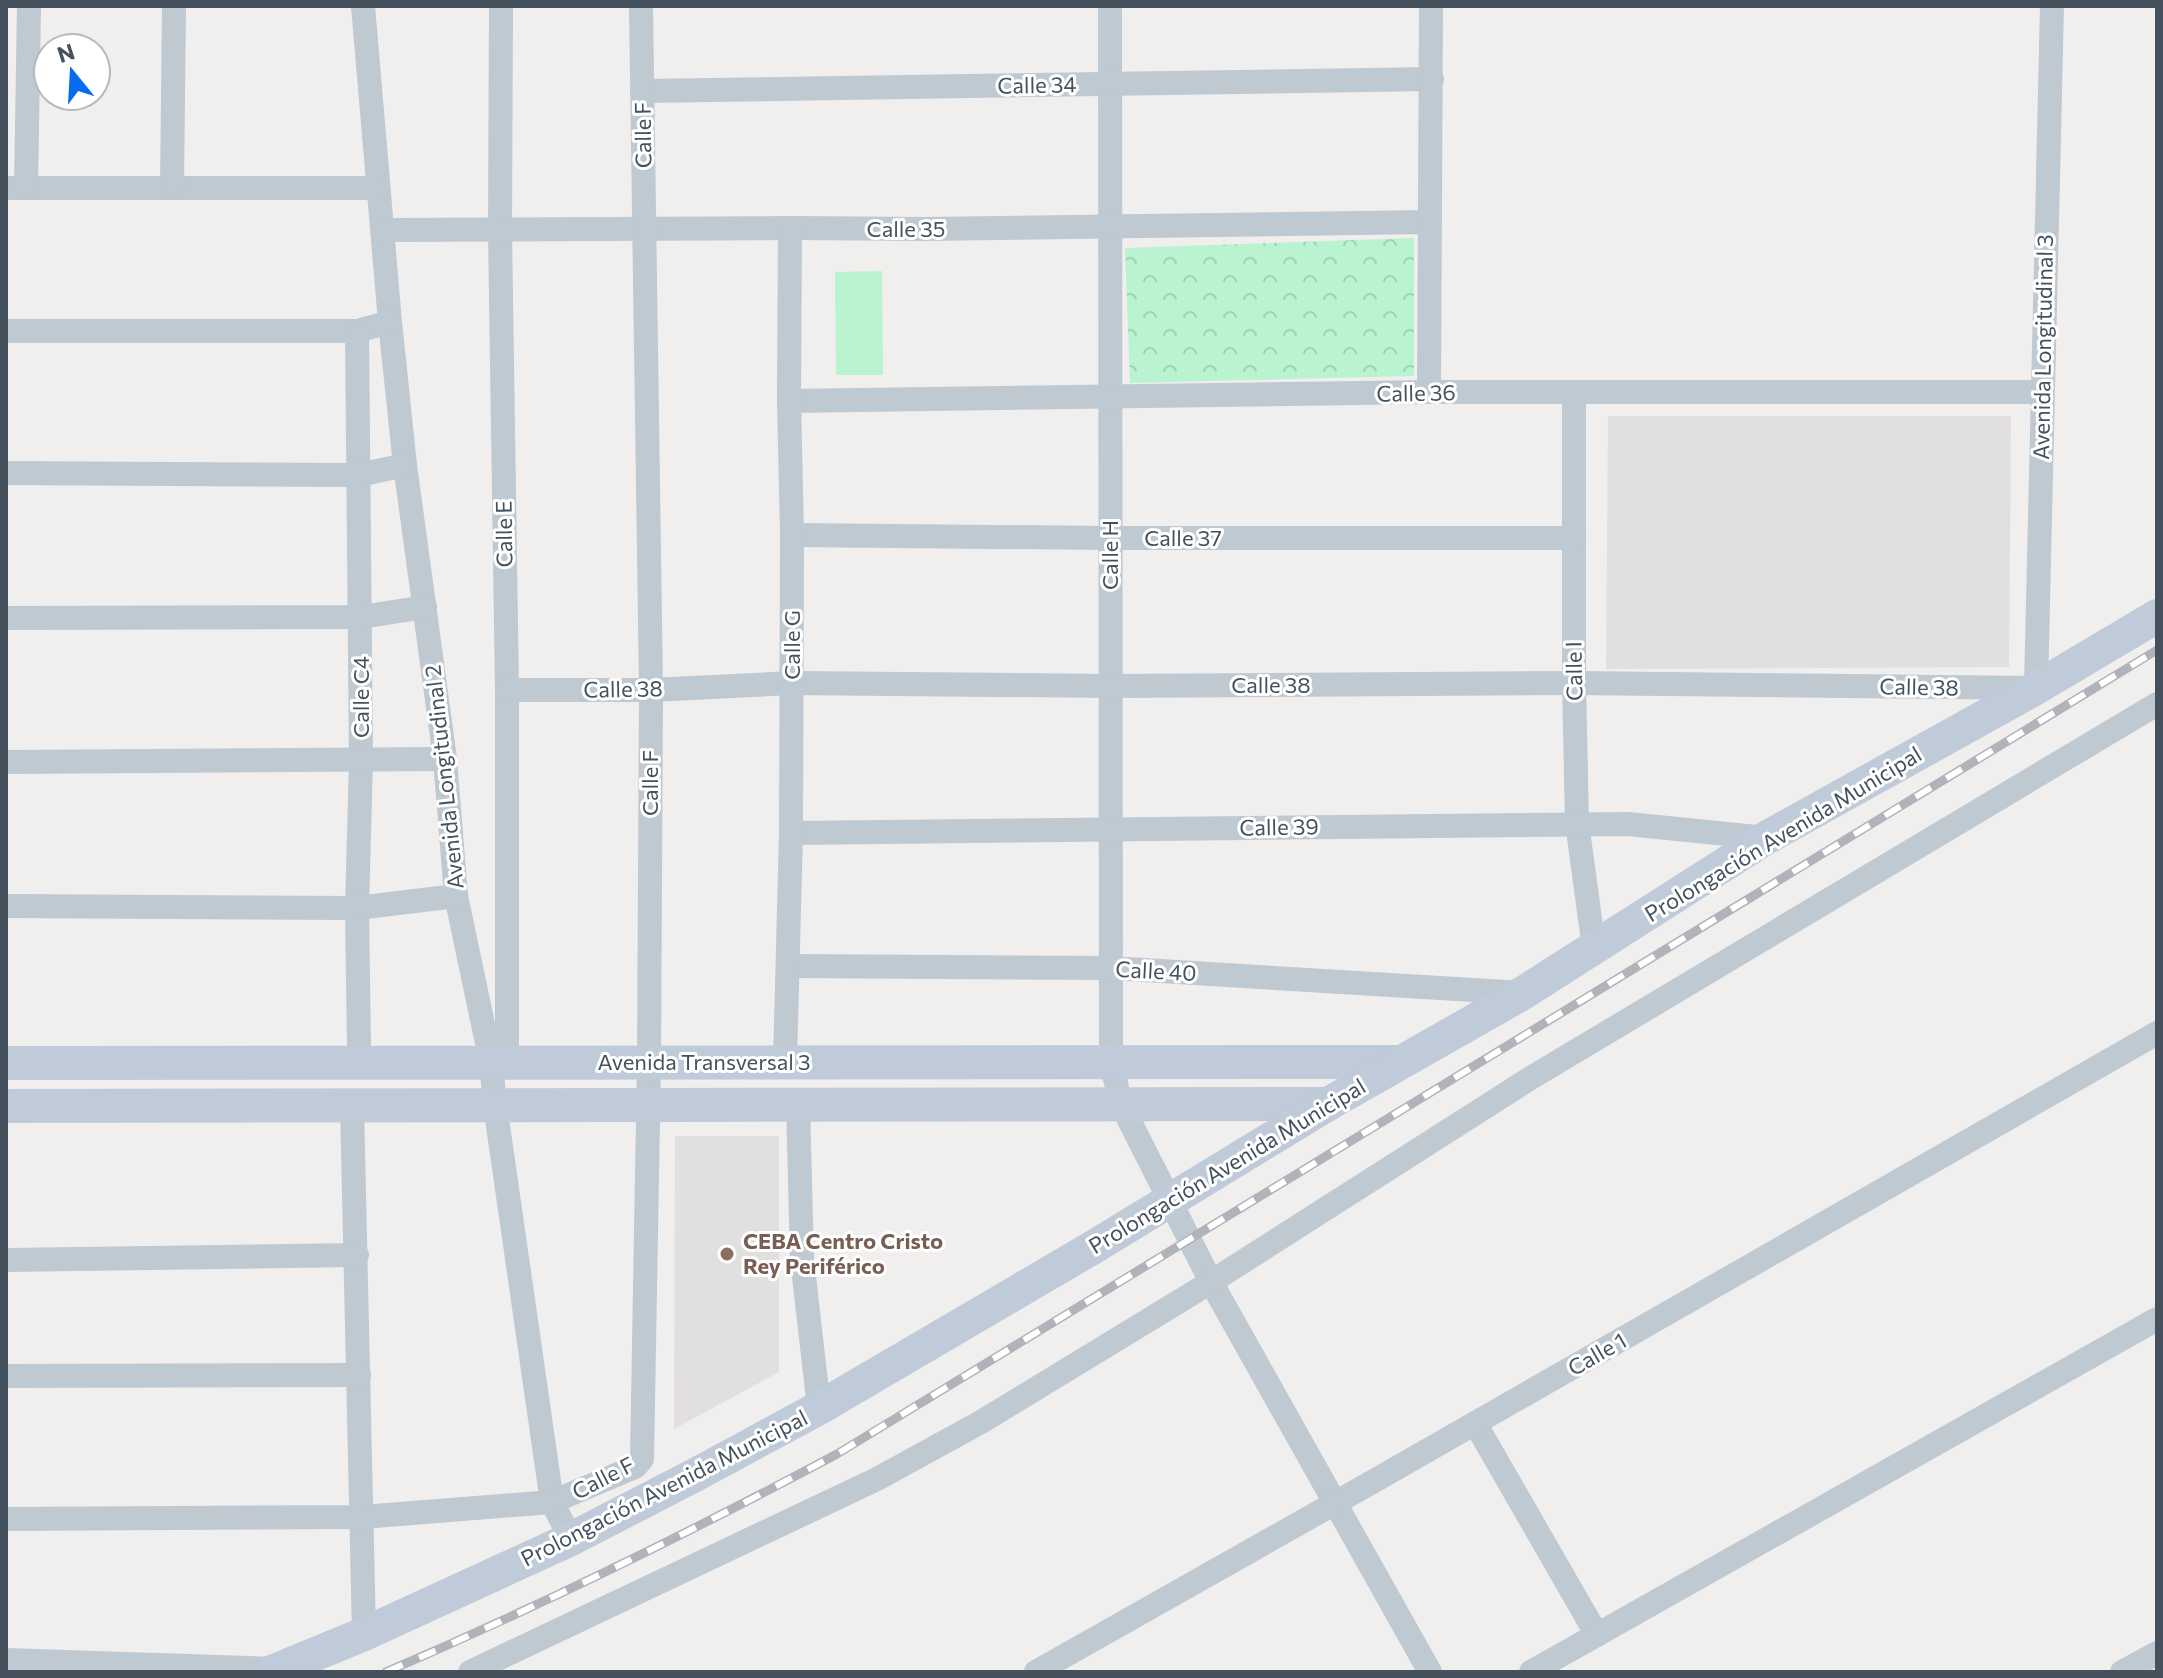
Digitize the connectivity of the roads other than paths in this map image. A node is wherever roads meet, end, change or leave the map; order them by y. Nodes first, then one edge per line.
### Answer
1 (29, 6) edge
2 (174, 6) edge
3 (363, 6) edge
4 (501, 6) edge
5 (641, 6) edge
6 (1110, 6) edge
7 (1431, 6) edge
8 (2052, 6) edge
9 (1432, 79) junction
10 (1110, 84) junction
11 (642, 91) junction
12 (16, 188) edge
13 (172, 188) junction
14 (378, 188) junction
15 (1430, 222) junction
16 (1110, 227) junction
17 (790, 228) junction
18 (383, 230) junction
19 (646, 230) junction
20 (500, 231) junction
21 (390, 322) junction
22 (6, 331) edge
23 (357, 331) junction
24 (1429, 392) junction
25 (2042, 392) junction
26 (1574, 393) junction
27 (1110, 398) junction
28 (789, 401) junction
29 (405, 465) junction
30 (6, 473) edge
31 (359, 475) junction
32 (792, 535) junction
33 (1110, 538) junction
34 (1574, 538) junction
35 (425, 607) junction
36 (2157, 616) edge
37 (361, 617) junction
38 (6, 618) edge
39 (792, 683) junction
40 (1574, 683) junction
41 (1111, 686) junction
42 (2036, 688) junction
43 (507, 690) junction
44 (651, 690) junction
45 (2157, 704) edge
46 (445, 759) junction
47 (361, 760) junction
48 (6, 762) edge
49 (1577, 823) junction
50 (1111, 829) junction
51 (791, 833) junction
52 (1766, 838) junction
53 (456, 896) junction
54 (6, 906) edge
55 (357, 908) junction
56 (1594, 948) junction
57 (789, 966) junction
58 (1111, 968) junction
59 (1523, 993) junction
60 (2157, 1033) edge
61 (357, 1062) junction
62 (499, 1062) junction
63 (649, 1062) junction
64 (785, 1062) junction
65 (1111, 1062) junction
66 (1401, 1062) junction
67 (6, 1063) edge
68 (648, 1104) junction
69 (798, 1104) junction
70 (1121, 1104) junction
71 (1328, 1104) junction
72 (352, 1105) junction
73 (495, 1105) junction
74 (6, 1106) edge
75 (1171, 1201) junction
76 (357, 1255) junction
77 (6, 1260) edge
78 (1211, 1282) junction
79 (2157, 1319) edge
80 (359, 1375) junction
81 (6, 1376) edge
82 (819, 1408) junction
83 (1475, 1423) junction
84 (552, 1502) junction
85 (1335, 1503) junction
86 (362, 1517) junction
87 (6, 1519) edge
88 (571, 1539) junction
89 (364, 1634) junction
90 (1597, 1635) junction
91 (2157, 1653) edge
92 (6, 1660) edge
93 (276, 1671) edge
94 (470, 1672) edge
95 (1036, 1672) edge
96 (1430, 1672) edge
97 (1531, 1672) edge
98 (2122, 1672) edge

1 - 12 street
2 - 13 street
3 - 14 street, Avenida Longitudinal 2
4 - 20 street, Calle E
5 - 11 street, Calle F
6 - 10 street, Calle H
7 - 9 street
8 - 25 street, Avenida Longitudinal 3
9 - 10 street, Calle 34
9 - 15 street
10 - 11 street, Calle 34
10 - 16 street, Calle H
11 - 19 street, Calle F
12 - 13 street
13 - 14 street
14 - 18 street, Avenida Longitudinal 2
15 - 16 street, Calle 35
15 - 24 street
16 - 17 street, Calle 35
16 - 27 street, Calle H
17 - 19 street, Calle 35
17 - 28 street, Calle G
18 - 20 street, Calle 35
18 - 21 street, Avenida Longitudinal 2
19 - 20 street, Calle 35
19 - 44 street, Calle F
20 - 43 street, Calle E
21 - 23 street
21 - 29 street, Avenida Longitudinal 2
22 - 23 street
23 - 31 street, Calle C4
24 - 26 street, Calle 36
24 - 27 street, Calle 36
25 - 26 street, Calle 36
25 - 42 street, Avenida Longitudinal 3
26 - 34 street, Calle I
27 - 28 street, Calle 36
27 - 33 street, Calle H
28 - 32 street, Calle G
29 - 31 street
29 - 35 street, Avenida Longitudinal 2
30 - 31 street
31 - 37 street, Calle C4
32 - 33 street, Calle 37
32 - 39 street, Calle G
33 - 34 street, Calle 37
33 - 41 street, Calle H
34 - 40 street, Calle I
35 - 37 street
35 - 46 street, Avenida Longitudinal 2
36 - 42 street, Prolongación Avenida Municipal
37 - 38 street
37 - 47 street, Calle C4
39 - 41 street, Calle 38
39 - 44 street, Calle 38
39 - 51 street, Calle G
40 - 41 street, Calle 38
40 - 42 street, Calle 38
40 - 49 street, Calle I
41 - 50 street, Calle H
42 - 52 street, Prolongación Avenida Municipal
43 - 44 street, Calle 38
43 - 62 street, Calle E
44 - 63 street, Calle F
45 - 78 street
46 - 47 street
46 - 53 street, Avenida Longitudinal 2
47 - 48 street
47 - 55 street, Calle C4
49 - 50 street, Calle 39
49 - 52 street, Calle 39
49 - 56 street, Calle I
50 - 51 street, Calle 39
50 - 58 street, Calle H
51 - 57 street, Calle G
52 - 56 street, Prolongación Avenida Municipal
53 - 55 street
53 - 62 street, Avenida Longitudinal 2
54 - 55 street
55 - 61 street, Calle C4
56 - 59 street, Prolongación Avenida Municipal
57 - 58 street, Calle 40
57 - 64 street, Calle G
58 - 59 street, Calle 40
58 - 65 street, Calle H
59 - 66 street, Prolongación Avenida Municipal
60 - 83 street, Calle 1
61 - 62 street, Avenida Transversal 3
61 - 67 street, Avenida Transversal 3
62 - 63 street, Avenida Transversal 3
62 - 73 street, Avenida Longitudinal 2
63 - 64 street, Avenida Transversal 3
63 - 68 street, Calle F
64 - 65 street, Avenida Transversal 3
65 - 66 street, Avenida Transversal 3
65 - 70 street, Calle H
66 - 71 street, Prolongación Avenida Municipal
68 - 69 street, Avenida Transversal 3
68 - 73 street, Avenida Transversal 3
68 - 84 street, Calle F
69 - 70 street, Avenida Transversal 3
69 - 82 street
70 - 71 street, Avenida Transversal 3
70 - 75 street, Calle H
71 - 75 street, Prolongación Avenida Municipal
72 - 73 street, Avenida Transversal 3
72 - 74 street, Avenida Transversal 3
72 - 76 street
73 - 84 street, Avenida Longitudinal 2
75 - 78 street, Calle H
75 - 82 street, Prolongación Avenida Municipal
76 - 77 street
76 - 80 street
78 - 85 street, Calle H
78 - 94 street
79 - 90 street
80 - 81 street
80 - 86 street
82 - 88 street, Prolongación Avenida Municipal
83 - 85 street, Calle 1
83 - 90 street
84 - 86 street
84 - 88 street, Avenida Longitudinal 2
85 - 95 street, Calle 1
85 - 96 street, Calle H
86 - 87 street
86 - 89 street
88 - 89 street, Prolongación Avenida Municipal
89 - 93 street, Prolongación Avenida Municipal
90 - 97 street
91 - 98 street
92 - 93 street

